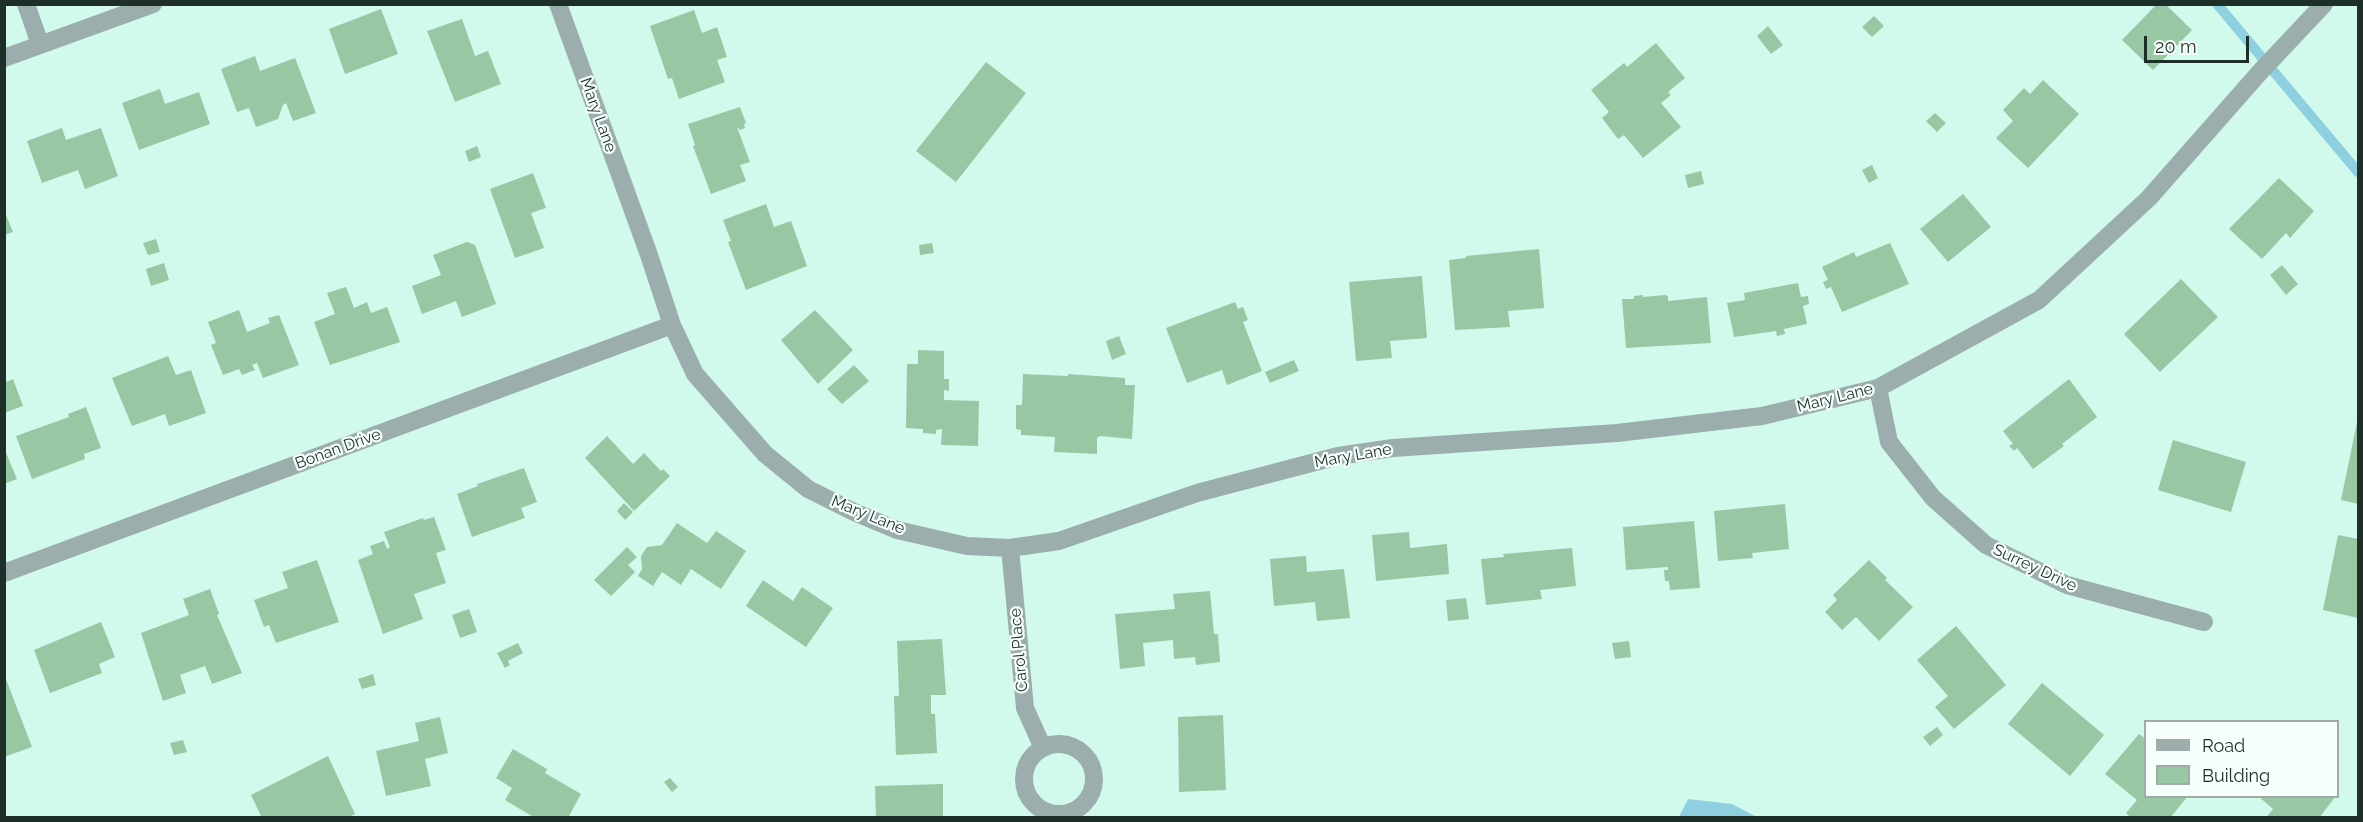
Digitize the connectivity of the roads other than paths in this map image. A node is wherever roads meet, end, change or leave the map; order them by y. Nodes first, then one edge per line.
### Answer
1 (26, 4) edge
2 (153, 4) edge
3 (558, 4) edge
4 (2324, 4) edge
5 (40, 44) junction
6 (4, 58) edge
7 (672, 325) junction
8 (1878, 388) junction
9 (1010, 548) junction
10 (4, 573) edge
11 (2204, 622) dead end
12 (1043, 748) dead end

1 - 5 street
2 - 5 street
3 - 7 street, Mary Lane
4 - 8 street, Mary Lane
5 - 6 street
7 - 9 street, Mary Lane
7 - 10 street, Bonan Drive
8 - 9 street, Mary Lane
8 - 11 street, Surrey Drive
9 - 12 street, Carol Place

